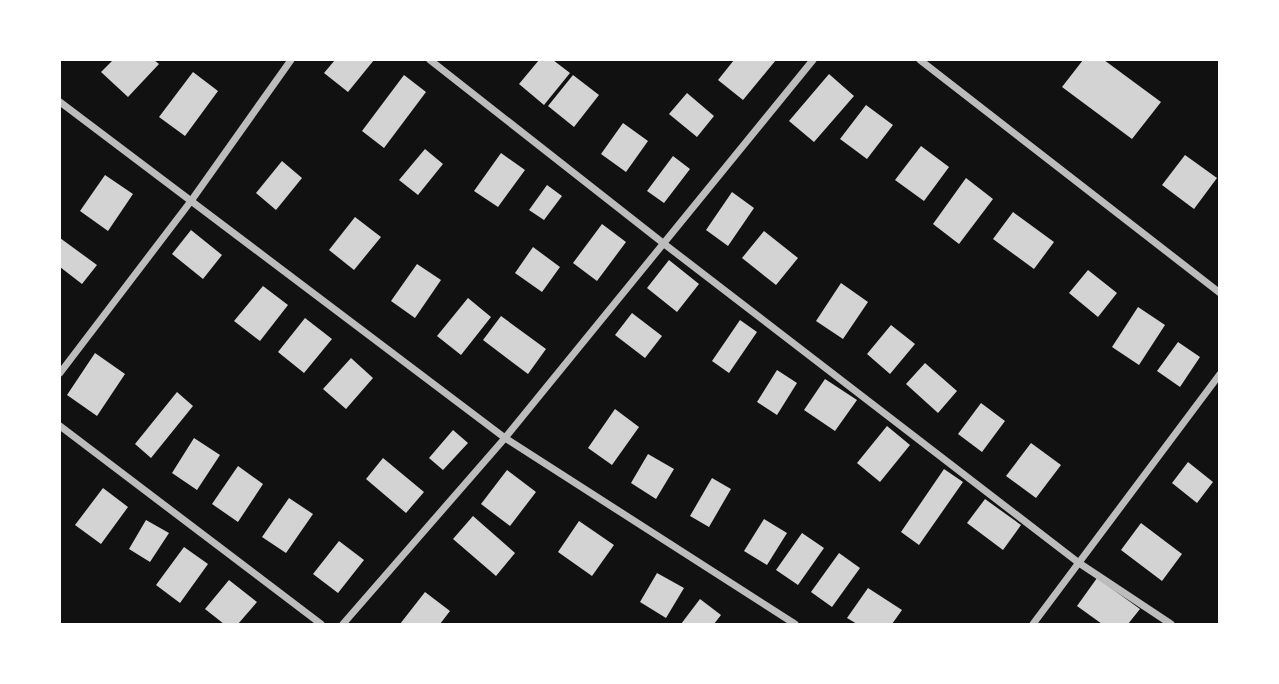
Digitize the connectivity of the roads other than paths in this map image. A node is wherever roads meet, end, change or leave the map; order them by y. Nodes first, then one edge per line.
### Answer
1 (291, 60) edge
2 (430, 60) edge
3 (813, 60) edge
4 (920, 60) edge
5 (60, 102) edge
6 (191, 201) junction
7 (663, 243) junction
8 (1220, 293) edge
9 (60, 373) edge
10 (1220, 374) edge
11 (60, 425) edge
12 (505, 438) junction
13 (1079, 563) junction
14 (321, 625) edge
15 (344, 625) edge
16 (795, 625) edge
17 (1033, 625) edge
18 (1171, 625) edge

1 - 6 street
2 - 7 street
3 - 7 street
4 - 8 street
5 - 6 street
6 - 9 street
6 - 12 street
7 - 12 street
7 - 13 street
10 - 13 street
11 - 14 street
12 - 15 street
12 - 16 street
13 - 17 street
13 - 18 street

